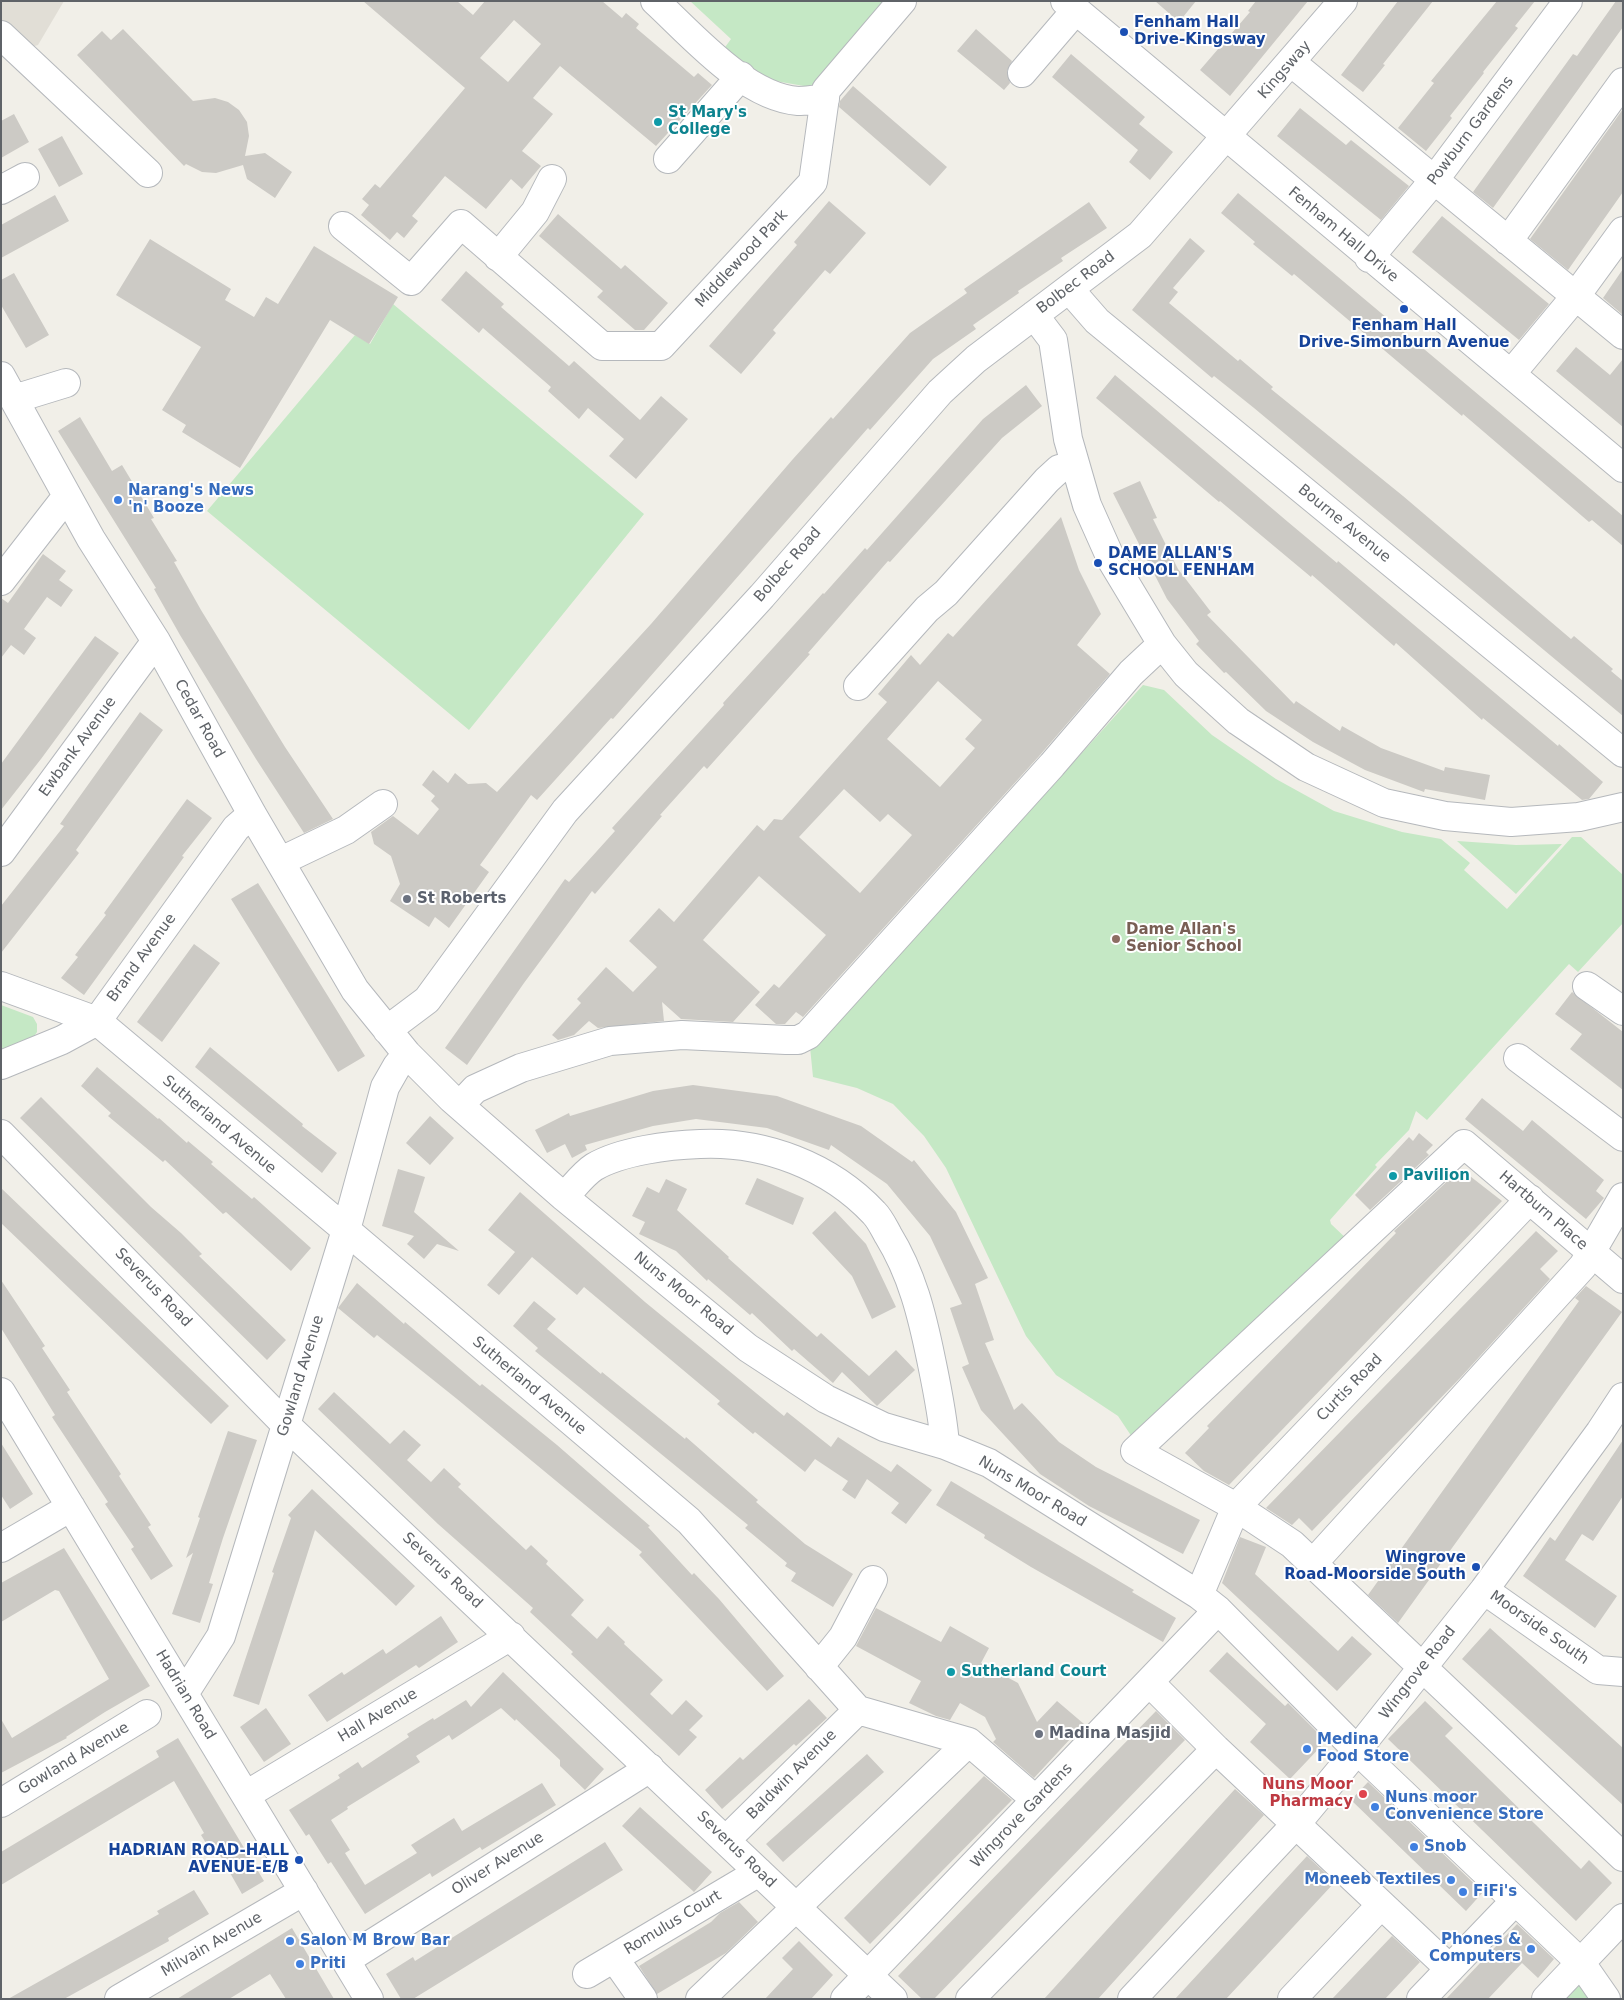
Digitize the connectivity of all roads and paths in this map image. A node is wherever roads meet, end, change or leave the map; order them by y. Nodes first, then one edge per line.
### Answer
1 (655, 1) edge
2 (902, 1) edge
3 (1343, 1) edge
4 (1568, 1) edge
5 (1071, 6) edge
6 (1, 36) edge
7 (1292, 63) junction
8 (1022, 73) dead end
9 (740, 76) junction
10 (1623, 82) edge
11 (825, 99) junction
12 (1227, 137) junction
13 (668, 159) dead end
14 (148, 173) dead end
15 (25, 177) dead end
16 (552, 180) dead end
17 (1435, 180) junction
18 (1, 190) edge
19 (344, 226) dead end
20 (1623, 230) edge
21 (1508, 241) junction
22 (498, 257) junction
23 (1369, 258) junction
24 (1070, 290) junction
25 (1576, 297) junction
26 (1034, 315) junction
27 (1623, 336) edge
28 (1511, 374) junction
29 (66, 383) dead end
30 (7, 388) edge
31 (1075, 465) junction
32 (1623, 468) edge
33 (66, 496) junction
34 (1, 581) edge
35 (156, 642) junction
36 (1162, 644) junction
37 (858, 686) dead end
38 (1623, 753) edge
39 (383, 804) dead end
40 (1623, 807) edge
41 (252, 814) junction
42 (1, 852) edge
43 (281, 861) junction
44 (1, 986) edge
45 (1587, 986) dead end
46 (1623, 1011) edge
47 (97, 1021) junction
48 (387, 1030) junction
49 (407, 1054) junction
50 (1518, 1058) dead end
51 (1, 1065) edge
52 (460, 1105) junction
53 (1, 1134) edge
54 (1623, 1137) edge
55 (564, 1197) junction
56 (1623, 1197) edge
57 (1530, 1199) junction
58 (346, 1230) junction
59 (1591, 1252) junction
60 (1623, 1279) edge
61 (1, 1392) edge
62 (1623, 1396) edge
63 (286, 1424) junction
64 (945, 1445) junction
65 (71, 1507) junction
66 (1236, 1507) junction
67 (1, 1548) edge
68 (1314, 1562) junction
69 (873, 1580) dead end
70 (1484, 1590) junction
71 (1209, 1603) junction
72 (511, 1636) junction
73 (1422, 1665) junction
74 (820, 1667) junction
75 (1623, 1672) edge
76 (1150, 1683) junction
77 (184, 1694) junction
78 (858, 1710) junction
79 (147, 1714) dead end
80 (969, 1742) junction
81 (1216, 1749) junction
82 (1357, 1750) junction
83 (650, 1768) junction
84 (246, 1795) junction
85 (1036, 1800) junction
86 (1, 1803) edge
87 (1296, 1824) junction
88 (726, 1840) junction
89 (1623, 1857) edge
90 (759, 1872) junction
91 (304, 1891) junction
92 (1514, 1902) junction
93 (1381, 1905) junction
94 (796, 1906) junction
95 (1623, 1918) edge
96 (614, 1958) junction
97 (346, 1960) junction
98 (1581, 1964) junction
99 (1450, 1969) junction
100 (587, 1974) dead end
101 (868, 1976) junction
102 (120, 1999) edge
103 (369, 1999) edge
104 (643, 1999) edge
105 (700, 1999) edge
106 (845, 1999) edge
107 (893, 1999) edge
108 (970, 1999) edge
109 (1132, 1999) edge
110 (1292, 1999) edge
111 (1421, 1999) edge
112 (1546, 1999) edge
113 (1606, 1999) edge

1 - 9 street
2 - 11 street, Middlewood Park
3 - 7 street, Kingsway
4 - 17 street, Powburn Gardens
5 - 8 street
5 - 12 street, Fenham Hall Drive
6 - 14 street
7 - 12 street, Kingsway
7 - 17 street
9 - 11 street
9 - 13 street
10 - 21 street
11 - 22 street, Middlewood Park
12 - 23 street, Fenham Hall Drive
12 - 24 street, Bolbec Road
15 - 18 street
16 - 22 street
17 - 21 street
17 - 23 street, Powburn Gardens
19 - 22 street, Middlewood Park
20 - 25 street
21 - 25 street
23 - 28 street, Fenham Hall Drive
24 - 26 street, Bolbec Road
24 - 38 street, Bourne Avenue
25 - 27 street
25 - 28 street
26 - 31 street
26 - 48 street, Bolbec Road
28 - 32 street, Fenham Hall Drive
29 - 30 street
30 - 33 street, Cedar Road
31 - 36 street
31 - 37 street
33 - 34 street
33 - 35 street, Cedar Road
35 - 41 street, Cedar Road
35 - 42 street, Ewbank Avenue
36 - 40 street
36 - 52 street
39 - 43 street
41 - 43 street, Cedar Road
41 - 47 street, Brand Avenue
43 - 48 street, Cedar Road
44 - 47 street, Sutherland Avenue
45 - 46 street
47 - 51 street, Brand Avenue
47 - 58 street, Sutherland Avenue
48 - 49 street, Cedar Road
49 - 52 street, Nuns Moor Road
49 - 58 street, Gowland Avenue
50 - 54 street
52 - 55 street, Nuns Moor Road
53 - 63 street, Severus Road
55 - 64 street, Nuns Moor Road
55 - 64 street
56 - 59 street
57 - 59 street, Hartburn Place
57 - 66 street, Curtis Road
57 - 66 street, Hartburn Place
58 - 63 street, Gowland Avenue
58 - 74 street, Sutherland Avenue
59 - 60 street, Hartburn Place
59 - 68 street
61 - 65 street, Hadrian Road
62 - 70 street, Wingrove Road
63 - 72 street, Severus Road
63 - 77 street, Gowland Avenue
64 - 71 street, Nuns Moor Road
65 - 67 street
65 - 77 street, Hadrian Road
66 - 68 street
66 - 71 street, Curtis Road
68 - 73 street
69 - 74 street
70 - 73 street, Wingrove Road
70 - 75 street, Moorside South
71 - 76 street, Wingrove Gardens
71 - 82 street, Nuns Moor Road
72 - 83 street, Severus Road
72 - 84 street, Hall Avenue
73 - 82 street, Wingrove Road
73 - 89 street
74 - 78 street, Sutherland Avenue
76 - 81 street
76 - 85 street, Wingrove Gardens
77 - 84 street, Hadrian Road
78 - 80 street
78 - 88 street, Baldwin Avenue
79 - 86 street, Gowland Avenue
80 - 85 street
80 - 94 street
81 - 87 street
81 - 108 street
82 - 87 street, Wingrove Road
82 - 92 street, Nuns Moor Road
83 - 88 street, Severus Road
83 - 97 street, Oliver Avenue
84 - 91 street, Hadrian Road
85 - 101 street, Wingrove Gardens
87 - 93 street
87 - 109 street, Wingrove Road
88 - 90 street, Severus Road
90 - 94 street, Severus Road
90 - 96 street, Romulus Court
91 - 97 street, Hadrian Road
91 - 102 street, Milvain Avenue
92 - 98 street, Nuns Moor Road
92 - 99 street
93 - 99 street
93 - 110 street
94 - 101 street, Severus Road
94 - 105 street
95 - 98 street
96 - 100 street, Romulus Court
96 - 104 street
97 - 103 street, Hadrian Road
98 - 112 street
98 - 113 street, Nuns Moor Road
99 - 111 street
101 - 106 street, Wingrove Gardens
101 - 107 street, Severus Road

